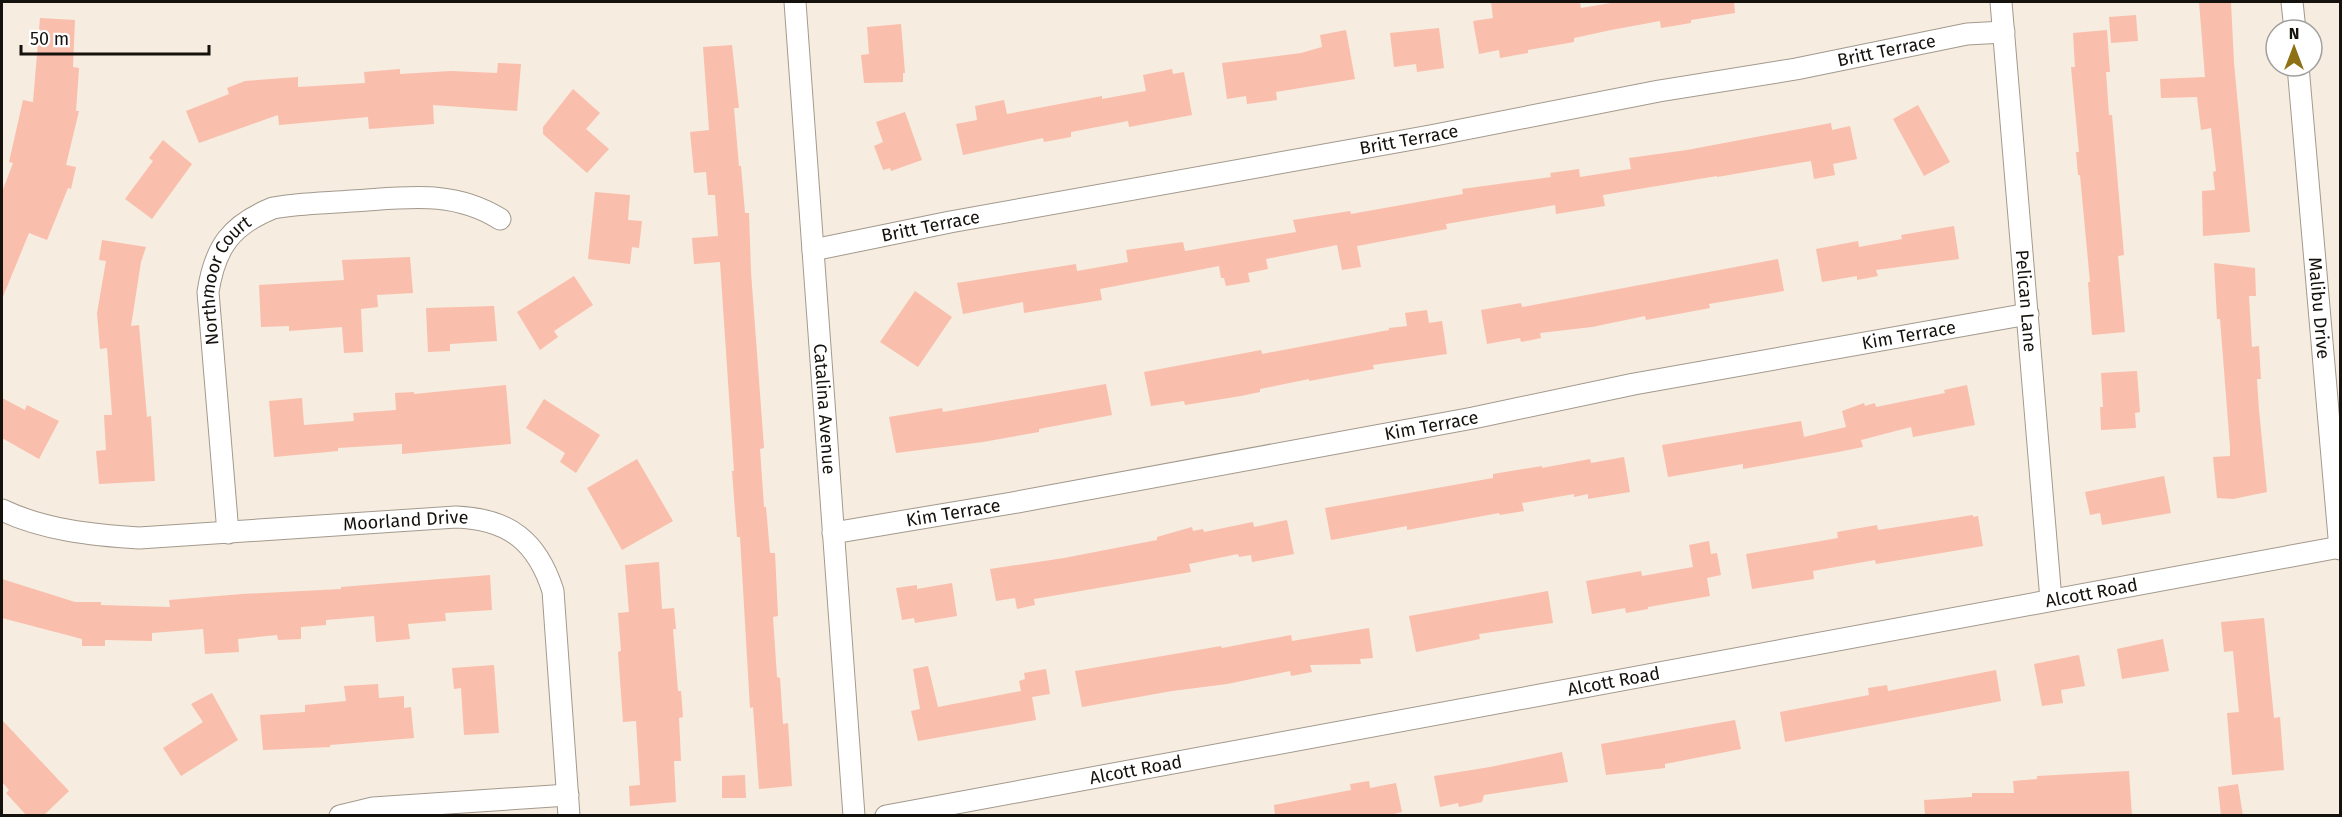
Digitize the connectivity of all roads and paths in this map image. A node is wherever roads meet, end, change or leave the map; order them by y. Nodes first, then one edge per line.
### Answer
1 (795, 2) edge
2 (2001, 2) edge
3 (2292, 2) edge
4 (2294, 18) edge
5 (2004, 32) junction
6 (2299, 78) edge
7 (500, 219) dead end
8 (813, 249) junction
9 (2028, 314) junction
10 (2, 510) edge
11 (228, 533) junction
12 (833, 533) junction
13 (2340, 547) edge
14 (2050, 600) junction
15 (568, 805) edge
16 (340, 816) edge
17 (854, 816) edge
18 (886, 816) edge

1 - 8 street, Catalina Avenue
2 - 5 street, Pelican Lane
3 - 4 street
5 - 8 street, Britt Terrace
5 - 9 street, Pelican Lane
6 - 13 street, Malibu Drive
7 - 11 street, Northmoor Court
8 - 12 street, Catalina Avenue
9 - 12 street, Kim Terrace
9 - 14 street, Pelican Lane
10 - 11 street, Moorland Drive
11 - 15 street, Moorland Drive
12 - 17 street, Catalina Avenue
13 - 14 street, Alcott Road
14 - 18 street, Alcott Road
15 - 16 street

